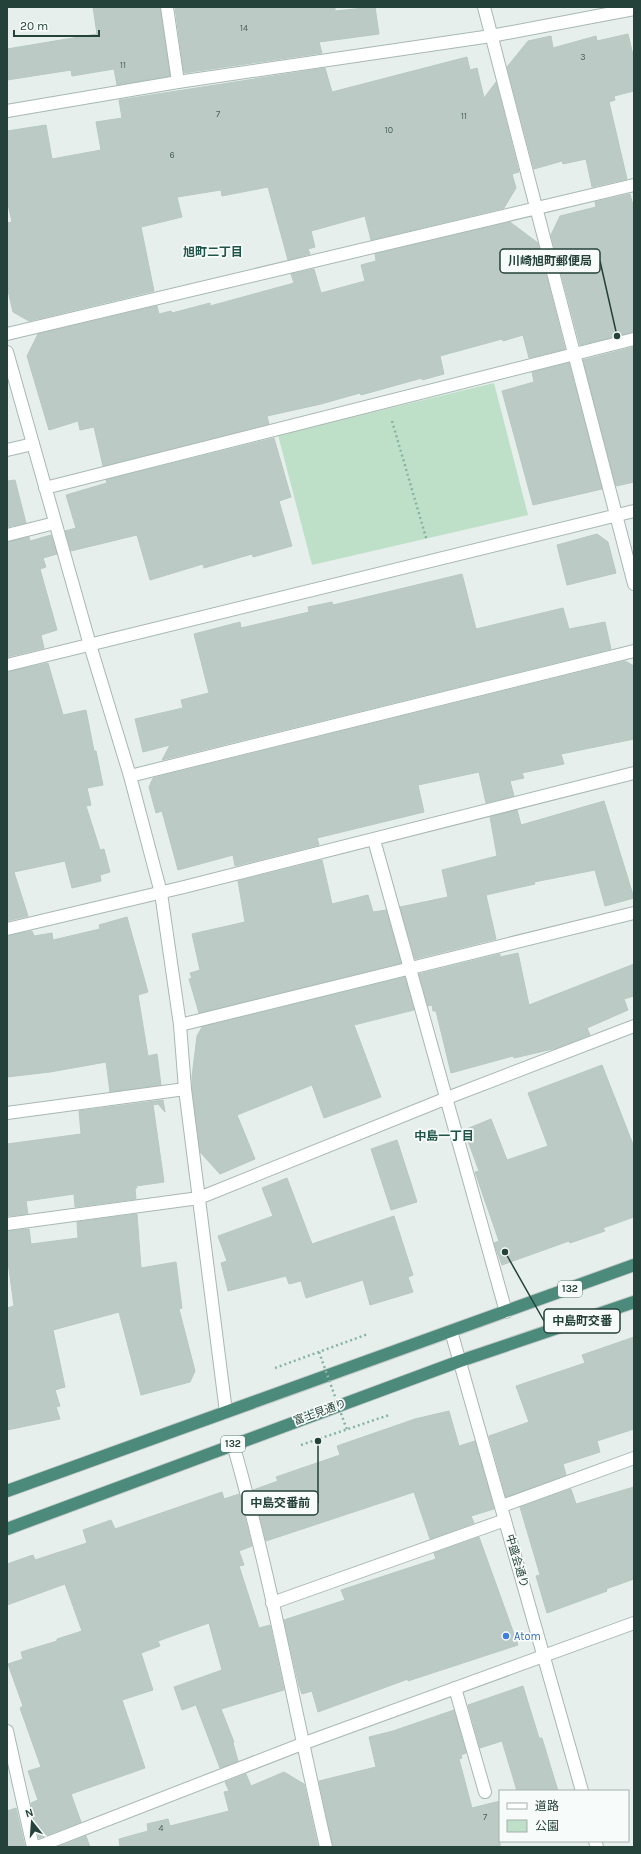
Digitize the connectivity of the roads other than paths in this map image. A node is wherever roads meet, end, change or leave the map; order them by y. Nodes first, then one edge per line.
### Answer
1 (167, 7) edge
2 (484, 7) edge
3 (634, 9) edge
4 (491, 36) junction
5 (178, 82) junction
6 (7, 111) edge
7 (634, 185) edge
8 (536, 209) junction
9 (7, 334) edge
10 (634, 339) edge
11 (7, 352) edge
12 (574, 354) junction
13 (33, 444) junction
14 (7, 450) edge
15 (45, 488) junction
16 (634, 511) edge
17 (616, 516) junction
18 (55, 523) junction
19 (7, 535) edge
20 (634, 584) edge
21 (90, 644) junction
22 (634, 651) edge
23 (7, 665) edge
24 (634, 773) edge
25 (130, 776) junction
26 (374, 840) junction
27 (161, 893) junction
28 (634, 913) edge
29 (7, 929) edge
30 (410, 968) junction
31 (180, 1025) junction
32 (634, 1026) edge
33 (185, 1090) junction
34 (447, 1098) junction
35 (7, 1113) edge
36 (199, 1198) junction
37 (7, 1224) edge
38 (634, 1265) edge
39 (634, 1302) edge
40 (506, 1312) junction
41 (451, 1331) junction
42 (460, 1361) junction
43 (226, 1412) junction
44 (232, 1444) junction
45 (634, 1458) edge
46 (7, 1491) edge
47 (502, 1506) junction
48 (505, 1520) junction
49 (7, 1528) edge
50 (272, 1603) junction
51 (634, 1623) edge
52 (544, 1656) junction
53 (455, 1688) junction
54 (7, 1731) edge
55 (302, 1744) junction
56 (582, 1790) edge
57 (485, 1792) dead end
58 (33, 1847) edge
59 (37, 1847) edge
60 (326, 1847) edge

1 - 5 street
2 - 4 street
3 - 4 street
4 - 5 street
4 - 8 street
5 - 6 street
7 - 8 street
8 - 9 street
8 - 12 street
10 - 12 street
11 - 13 street
12 - 15 street
12 - 17 street
13 - 14 street
13 - 15 street
15 - 18 street
16 - 17 street
17 - 20 street
17 - 21 street
18 - 19 street
18 - 21 street
21 - 23 street
21 - 25 street
22 - 25 street
24 - 26 street
25 - 27 street
26 - 27 street
26 - 30 street
27 - 29 street
27 - 31 street
28 - 30 street
30 - 31 street
30 - 34 street
31 - 33 street
32 - 34 street
33 - 35 street
33 - 36 street
34 - 36 street
34 - 40 street
36 - 37 street
36 - 43 street
38 - 40 highway, 132
39 - 42 highway, 富士見通り / 132
40 - 41 highway, 132
41 - 42 street, 中盛会通り
41 - 43 highway, 132
42 - 44 highway, 富士見通り / 132
42 - 47 street, 中盛会通り
43 - 46 highway, 132
44 - 49 highway, 富士見通り / 132
44 - 50 street
45 - 47 street
47 - 48 street, 中盛会通り
48 - 50 street
48 - 52 street, 中盛会通り
50 - 55 street
51 - 52 street
52 - 53 street
52 - 56 street, 中盛会通り
53 - 55 street
53 - 57 street
54 - 58 street
55 - 59 street
55 - 60 street

